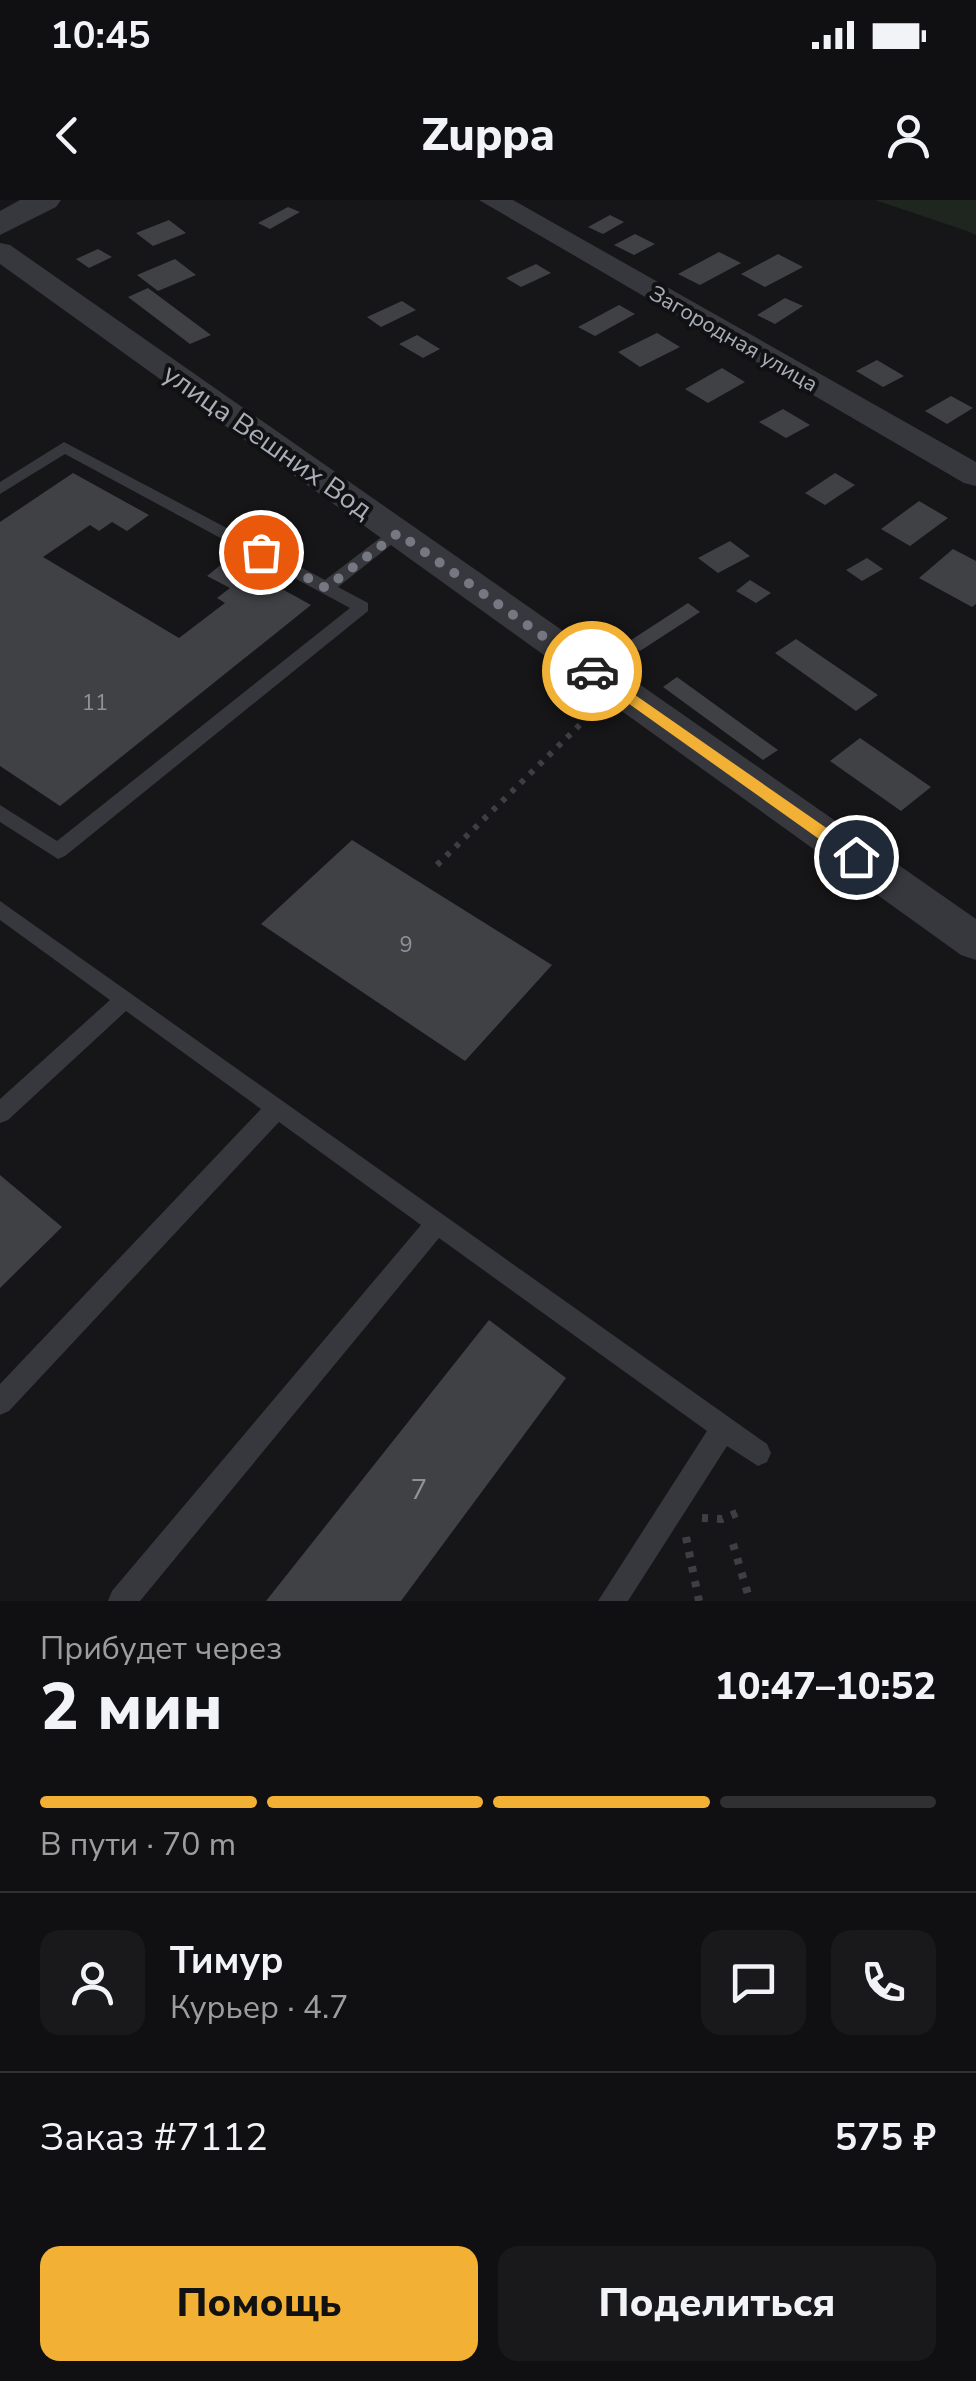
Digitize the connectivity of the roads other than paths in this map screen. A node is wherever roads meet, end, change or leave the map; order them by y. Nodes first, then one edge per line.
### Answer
1 (44, 200) edge
2 (493, 200) edge
3 (0, 225) edge
4 (0, 251) edge
5 (976, 476) edge
6 (0, 489) edge
7 (398, 533) junction
8 (326, 588) junction
9 (0, 812) edge
10 (0, 910) edge
11 (976, 942) edge
12 (124, 999) junction
13 (277, 1108) junction
14 (0, 1113) edge
15 (437, 1223) junction
16 (0, 1402) edge
17 (723, 1429) junction
18 (758, 1453) dead end
19 (122, 1601) edge
20 (612, 1601) edge

1 - 3 street
2 - 5 street, Загородная улица
4 - 7 street, улица Вешних Вод
6 - 8 lane
7 - 8 lane
7 - 11 street, улица Вешних Вод
8 - 9 lane
10 - 12 lane
12 - 13 lane
12 - 14 lane
13 - 15 lane
13 - 16 lane
15 - 17 lane
15 - 19 lane
17 - 18 lane
17 - 20 lane

